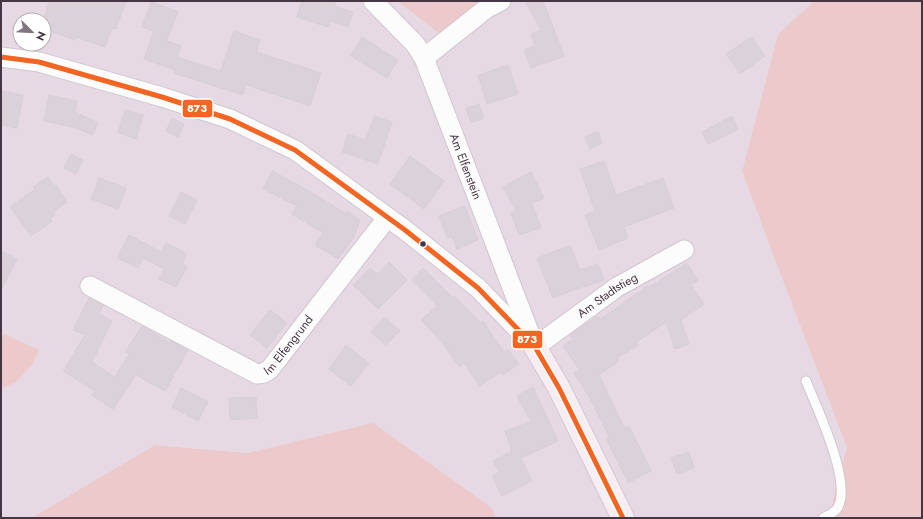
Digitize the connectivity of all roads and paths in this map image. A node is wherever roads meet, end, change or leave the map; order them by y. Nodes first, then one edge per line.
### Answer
1 (374, 1) edge
2 (501, 1) edge
3 (1, 57) edge
4 (424, 58) junction
5 (387, 218) junction
6 (684, 250) dead end
7 (90, 286) dead end
8 (535, 347) junction
9 (806, 381) dead end
10 (623, 518) edge
11 (823, 518) edge

1 - 4 street, Am Elfenstein
2 - 4 street
3 - 5 street
4 - 8 street, Am Elfenstein
5 - 7 street, Im Elfengrund
5 - 8 street
6 - 8 street, Am Stadtstieg
8 - 10 street
9 - 11 lane

